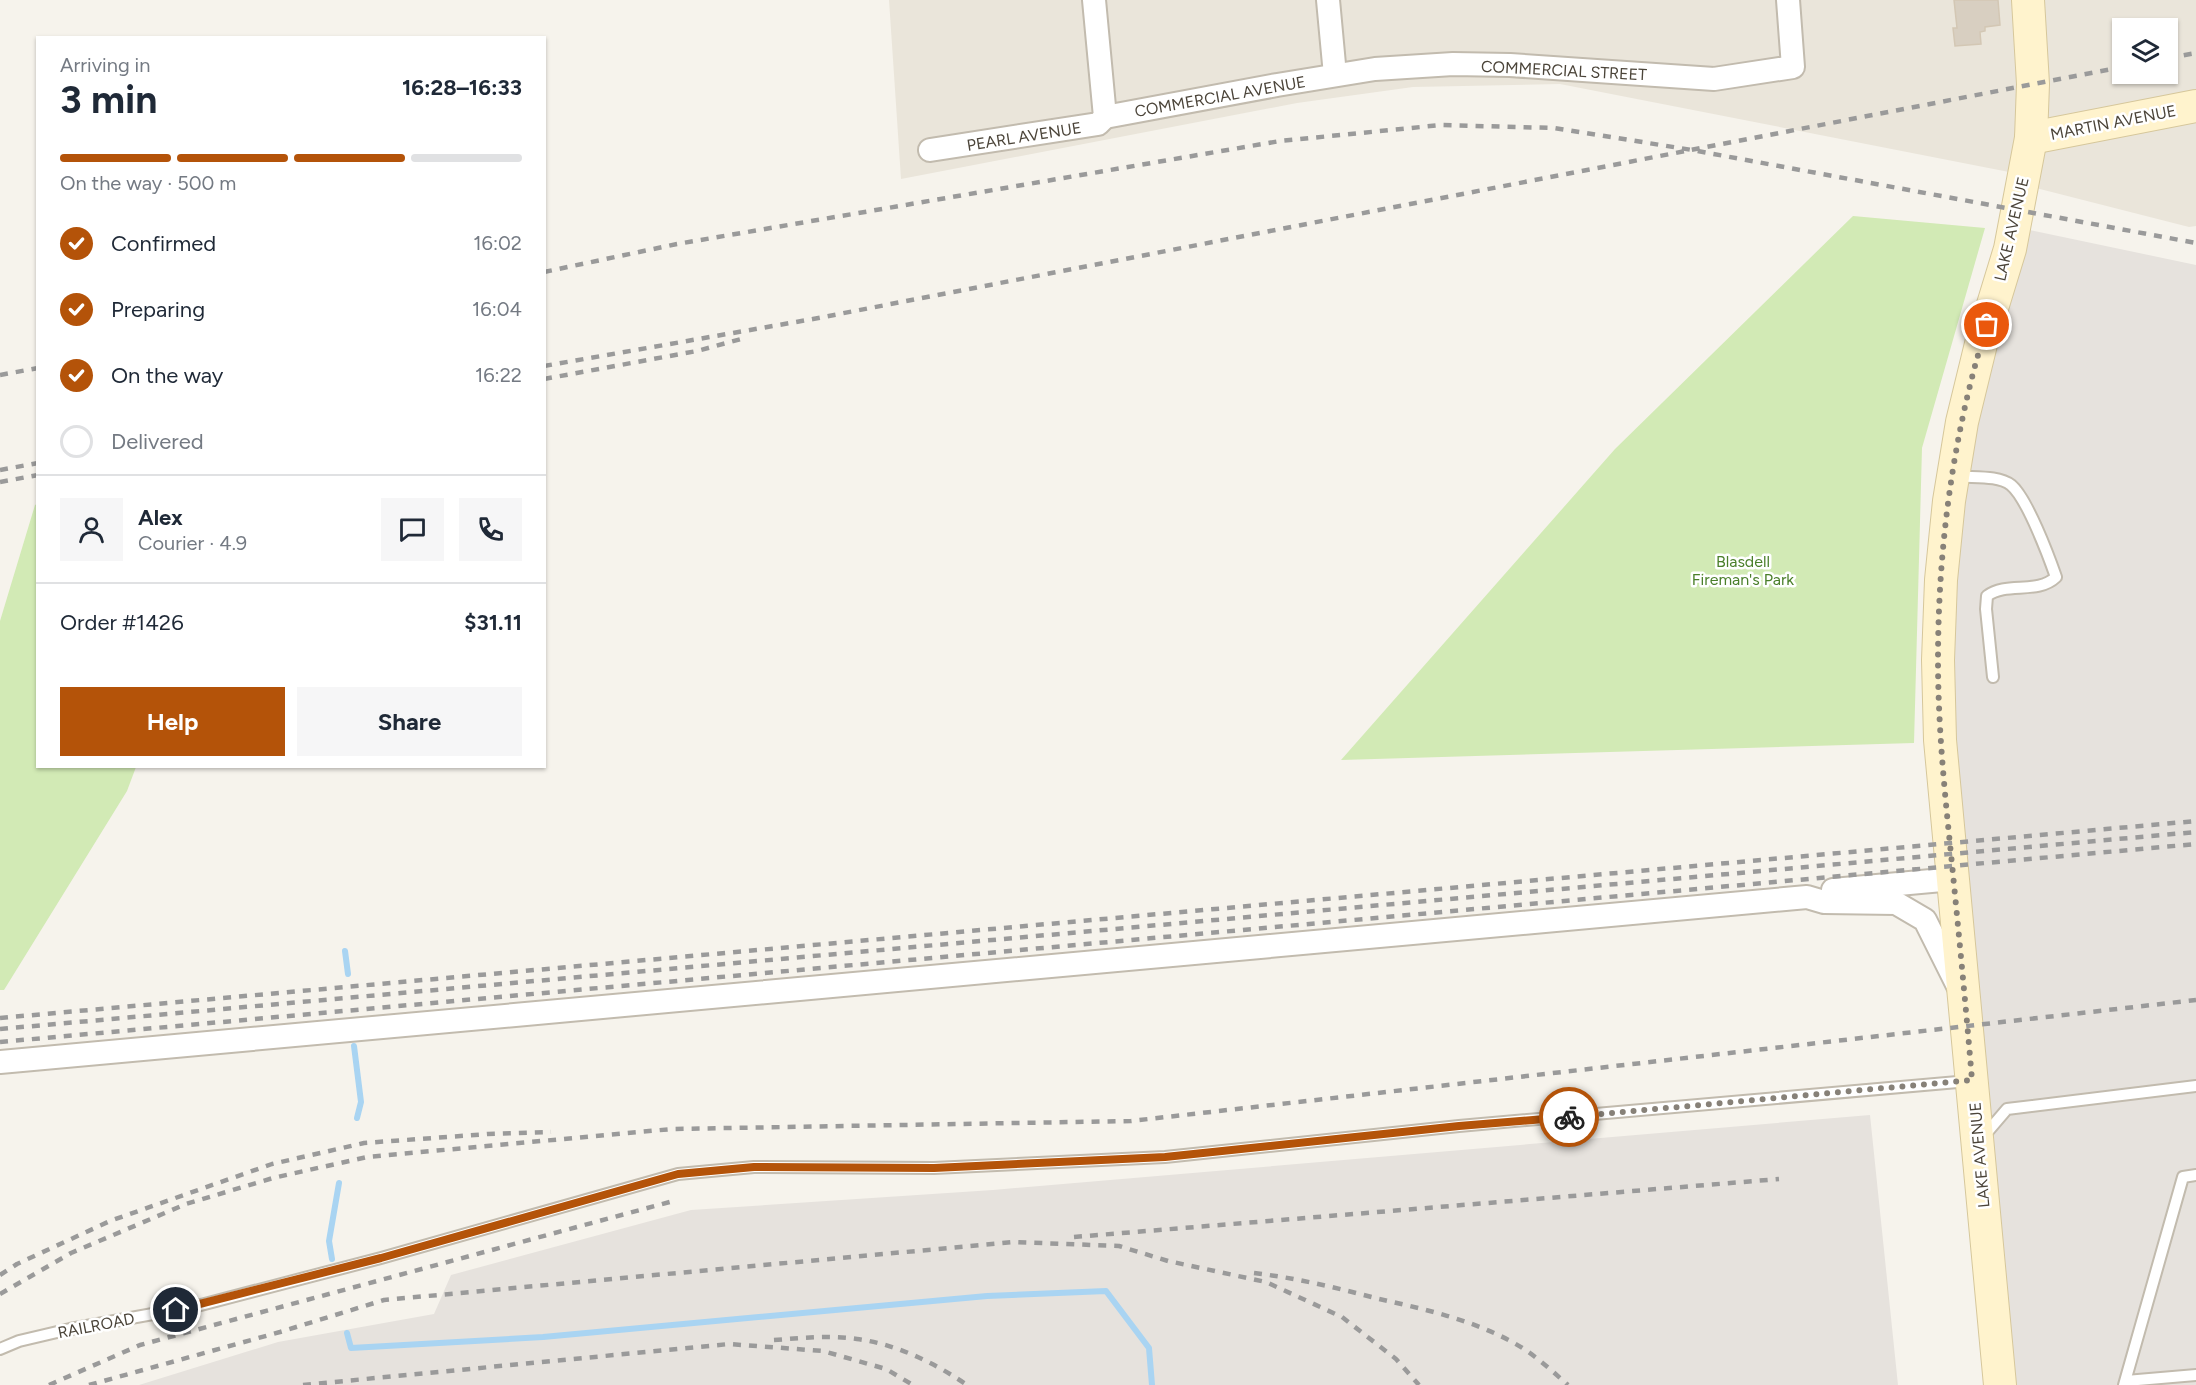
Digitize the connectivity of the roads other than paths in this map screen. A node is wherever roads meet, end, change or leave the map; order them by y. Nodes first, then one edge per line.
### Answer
1 (1094, 0) edge
2 (1328, 0) edge
3 (1788, 0) edge
4 (2028, 0) edge
5 (1335, 75) junction
6 (2196, 106) edge
7 (1105, 117) junction
8 (2031, 138) junction
9 (930, 150) dead end
10 (1953, 476) junction
11 (1993, 677) dead end
12 (1953, 879) junction
13 (1807, 897) junction
14 (1964, 999) junction
15 (0, 1062) edge
16 (1972, 1080) junction
17 (2196, 1086) edge
18 (1978, 1142) junction
19 (2196, 1175) edge
20 (0, 1349) edge
21 (2196, 1375) edge
22 (2125, 1383) edge
23 (2000, 1385) edge

1 - 7 street, PEARL AVENUE
2 - 5 street
3 - 5 street, COMMERCIAL STREET
4 - 8 street, LAKE AVENUE
5 - 7 street, COMMERCIAL AVENUE
6 - 8 street, MARTIN AVENUE
7 - 9 street, PEARL AVENUE
8 - 10 street, LAKE AVENUE
10 - 11 lane
10 - 12 street, LAKE AVENUE
12 - 13 street
12 - 14 street, LAKE AVENUE
13 - 14 street
13 - 15 street
14 - 16 street, LAKE AVENUE
16 - 18 street, LAKE AVENUE
16 - 20 lane, RAILROAD
17 - 18 lane
18 - 23 street, LAKE AVENUE
19 - 22 lane
21 - 22 lane

